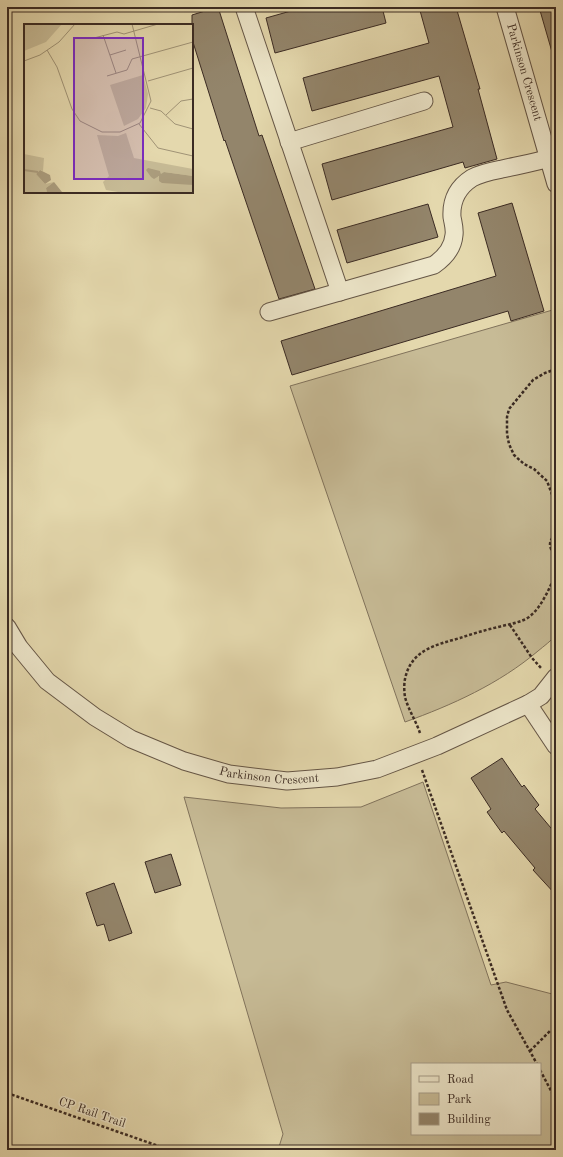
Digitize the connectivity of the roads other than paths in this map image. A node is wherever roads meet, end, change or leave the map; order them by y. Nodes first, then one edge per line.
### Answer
1 (244, 7) edge
2 (505, 7) edge
3 (424, 102) dead end
4 (289, 142) junction
5 (552, 158) edge
6 (556, 184) edge
7 (340, 292) junction
8 (269, 312) dead end
9 (7, 627) edge
10 (555, 679) edge
11 (528, 704) junction
12 (556, 746) edge

1 - 4 street
2 - 5 street, Parkinson Crescent
3 - 4 street
4 - 7 street
5 - 6 street, Parkinson Crescent
5 - 7 street
7 - 8 street
9 - 11 street, Parkinson Crescent
10 - 11 street, Parkinson Crescent
11 - 12 street

